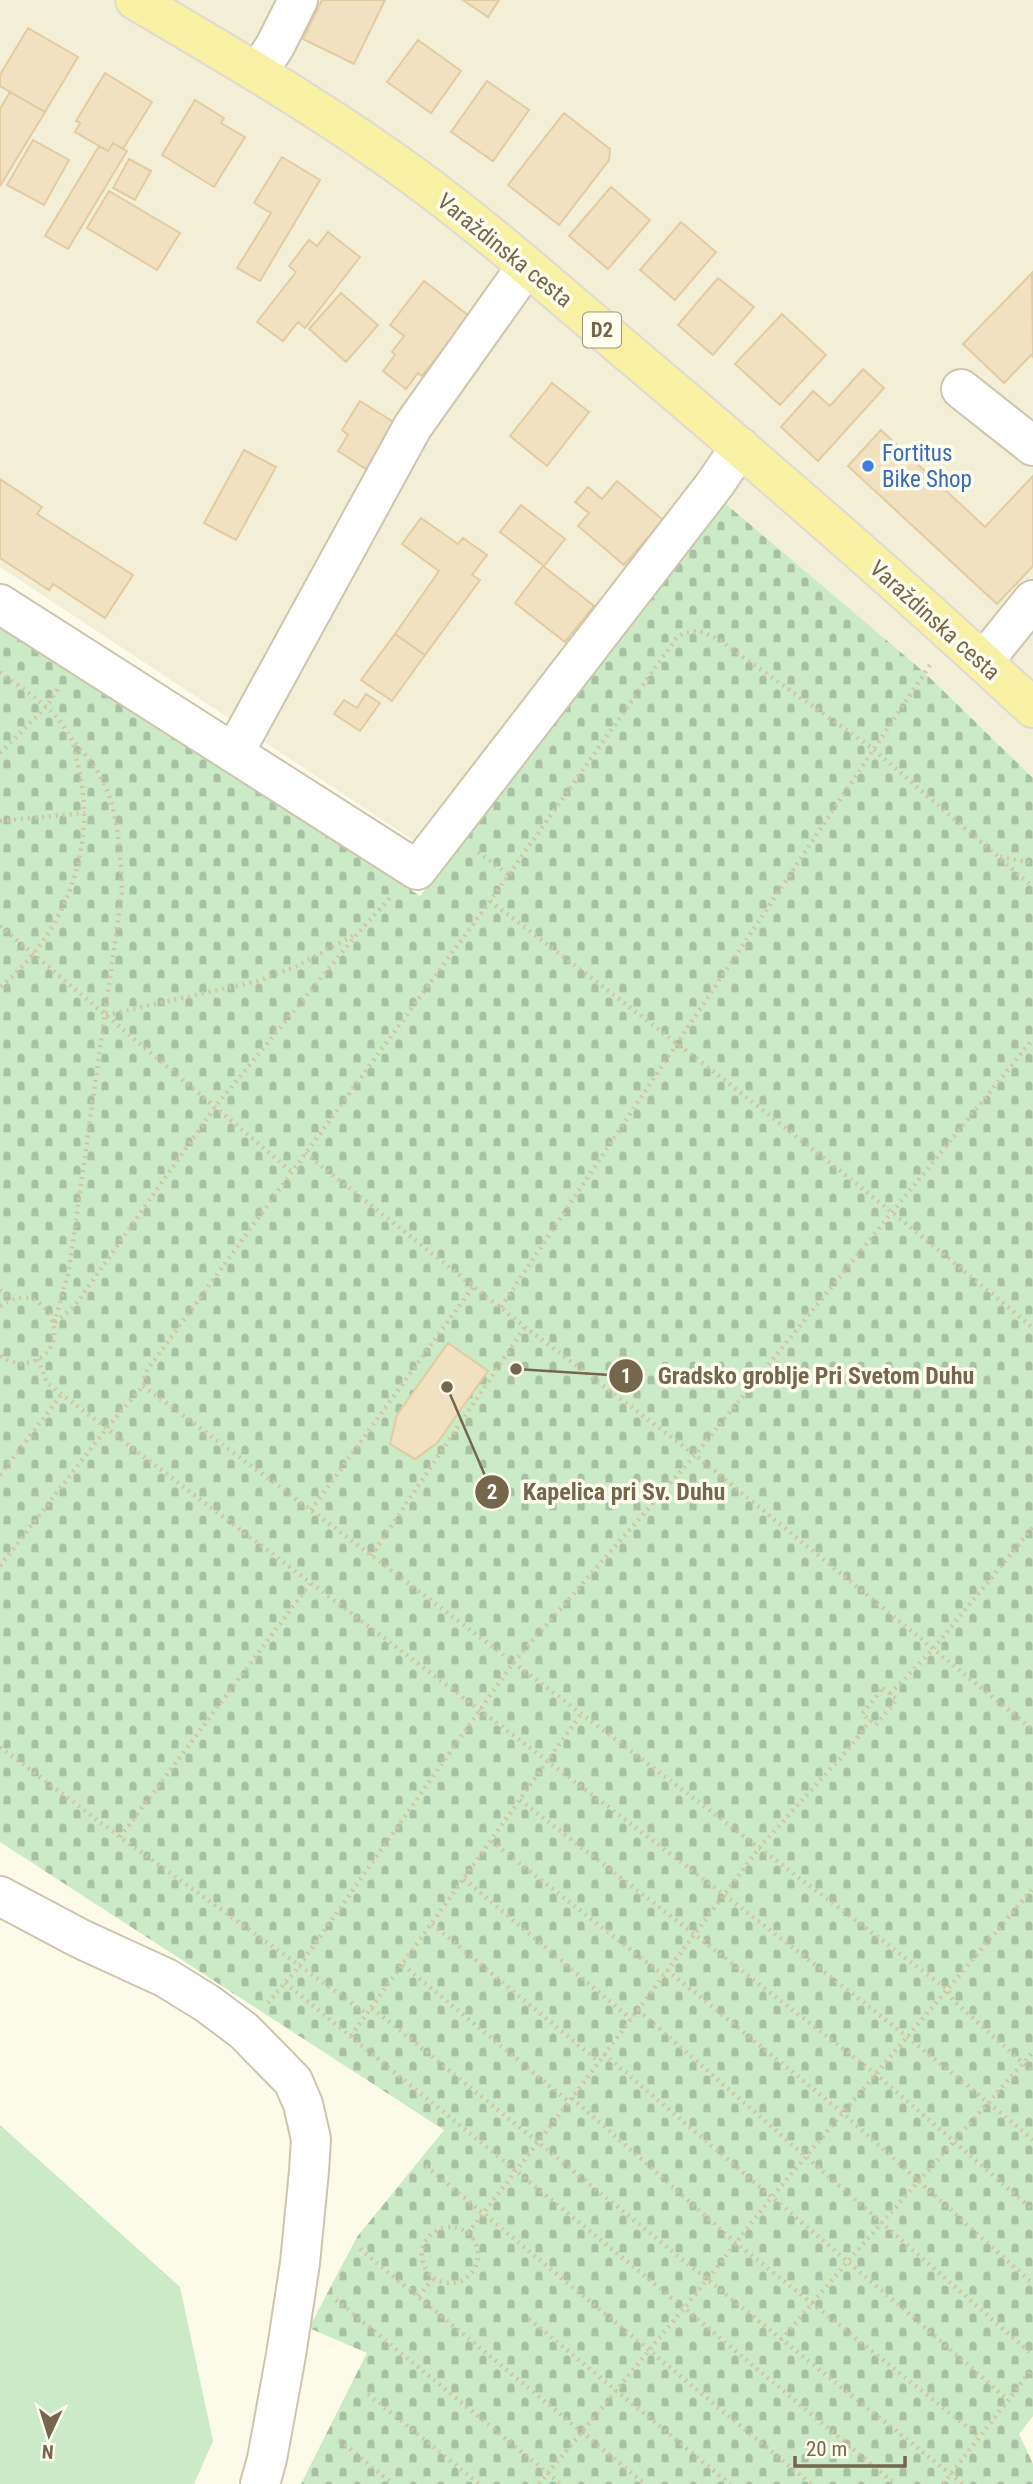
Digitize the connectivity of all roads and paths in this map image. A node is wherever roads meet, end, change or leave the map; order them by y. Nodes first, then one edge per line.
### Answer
1 (135, 0) edge
2 (298, 0) edge
3 (258, 72) junction
4 (526, 267) junction
5 (961, 389) dead end
6 (1033, 446) edge
7 (740, 447) junction
8 (1033, 600) edge
9 (0, 604) edge
10 (932, 661) dead end
11 (983, 662) junction
12 (0, 672) edge
13 (47, 706) junction
14 (1033, 708) edge
15 (70, 737) junction
16 (872, 748) junction
17 (0, 753) edge
18 (234, 753) junction
19 (85, 813) junction
20 (0, 821) edge
21 (1000, 857) junction
22 (1033, 863) edge
23 (417, 870) junction
24 (1033, 887) edge
25 (490, 901) junction
26 (0, 926) edge
27 (358, 933) junction
28 (33, 953) junction
29 (0, 987) edge
30 (106, 1015) junction
31 (1033, 1039) edge
32 (676, 1041) junction
33 (215, 1107) junction
34 (305, 1153) junction
35 (291, 1171) junction
36 (893, 1211) junction
37 (474, 1287) junction
38 (0, 1290) edge
39 (12, 1299) junction
40 (0, 1306) edge
41 (501, 1307) junction
42 (54, 1323) junction
43 (525, 1327) junction
44 (1033, 1328) edge
45 (0, 1355) edge
46 (38, 1359) junction
47 (143, 1385) junction
48 (62, 1394) junction
49 (106, 1429) junction
50 (695, 1455) junction
51 (0, 1475) edge
52 (311, 1510) junction
53 (1033, 1527) edge
54 (371, 1556) junction
55 (0, 1566) edge
56 (310, 1584) junction
57 (933, 1649) junction
58 (513, 1664) junction
59 (890, 1693) junction
60 (480, 1710) junction
61 (581, 1714) junction
62 (870, 1720) junction
63 (1033, 1730) edge
64 (0, 1747) edge
65 (546, 1760) junction
66 (520, 1800) junction
67 (120, 1837) junction
68 (491, 1841) junction
69 (759, 1848) junction
70 (464, 1879) junction
71 (1033, 1888) edge
72 (723, 1894) junction
73 (0, 1896) edge
74 (432, 1924) junction
75 (693, 1934) junction
76 (300, 1965) junction
77 (403, 1965) junction
78 (665, 1973) junction
79 (285, 1983) junction
80 (947, 1990) junction
81 (372, 2008) junction
82 (638, 2010) junction
83 (367, 2014) junction
84 (631, 2019) junction
85 (244, 2031) junction
86 (351, 2036) junction
87 (909, 2037) junction
88 (1033, 2052) edge
89 (604, 2054) junction
90 (599, 2062) junction
91 (1023, 2063) junction
92 (1033, 2072) edge
93 (877, 2075) junction
94 (570, 2100) junction
95 (989, 2103) junction
96 (844, 2114) junction
97 (1033, 2140) edge
98 (955, 2142) junction
99 (539, 2143) junction
100 (807, 2158) junction
101 (426, 2166) dead end
102 (516, 2171) junction
103 (919, 2181) junction
104 (771, 2198) junction
105 (1033, 2210) edge
106 (483, 2213) junction
107 (881, 2224) junction
108 (468, 2233) junction
109 (736, 2243) junction
110 (360, 2249) dead end
111 (849, 2260) junction
112 (434, 2278) junction
113 (708, 2278) junction
114 (1033, 2284) edge
115 (418, 2296) junction
116 (336, 2300) dead end
117 (813, 2302) junction
118 (684, 2307) junction
119 (529, 2319) dead end
120 (781, 2340) junction
121 (650, 2350) junction
122 (1033, 2355) edge
123 (1033, 2368) edge
124 (616, 2390) junction
125 (369, 2394) dead end
126 (1008, 2400) junction
127 (582, 2432) junction
128 (981, 2437) junction
129 (339, 2440) dead end
130 (548, 2473) junction
131 (951, 2475) junction
132 (260, 2484) edge
133 (393, 2484) edge
134 (479, 2484) edge
135 (539, 2484) edge
136 (561, 2484) edge
137 (645, 2484) edge
138 (730, 2484) edge
139 (811, 2484) edge
140 (895, 2484) edge
141 (943, 2484) edge
142 (963, 2484) edge

1 - 3 main road, Varaždinska cesta / D2
2 - 3 street
3 - 4 main road, Varaždinska cesta / D2
4 - 7 main road, Varaždinska cesta / D2
4 - 18 street
5 - 6 street
7 - 11 main road, Varaždinska cesta / D2
7 - 23 street
8 - 11 street
9 - 18 street
10 - 16 path
11 - 14 main road, Varaždinska cesta / D2
12 - 13 path
13 - 15 path
13 - 17 path
15 - 19 path
15 - 30 path
16 - 21 path
16 - 25 path
16 - 32 path
18 - 23 street
19 - 20 path
19 - 28 path
21 - 22 path
21 - 24 path
23 - 27 path
25 - 32 path
25 - 34 path
26 - 28 path
27 - 30 path
27 - 33 path
28 - 29 path
28 - 30 path
30 - 33 path
30 - 42 path
31 - 36 path
32 - 36 path
32 - 41 path
33 - 35 path
33 - 42 path
34 - 35 path
34 - 37 path
35 - 47 path
36 - 44 path
36 - 50 path
37 - 41 path
37 - 52 path
38 - 39 path
39 - 40 path
39 - 42 path
41 - 43 path
42 - 46 path
43 - 50 path
43 - 54 path
45 - 46 path
46 - 48 path
47 - 49 path
47 - 52 path
48 - 49 path
48 - 51 path
49 - 55 path
49 - 56 path
50 - 57 path
50 - 58 path
52 - 54 path
53 - 57 path
54 - 58 path
56 - 60 path
56 - 67 path
57 - 59 path
57 - 63 path
58 - 60 path
58 - 61 path
59 - 62 path
59 - 62 path
60 - 65 path
60 - 76 path
61 - 65 path
61 - 69 path
62 - 69 path
64 - 67 path
65 - 66 path
65 - 72 path
66 - 68 path
66 - 75 path
67 - 76 path
68 - 70 path
68 - 78 path
69 - 72 path
69 - 80 path
70 - 74 path
70 - 84 path
71 - 80 path
72 - 75 path
72 - 87 path
73 - 85 street
74 - 77 path
74 - 90 path
75 - 78 path
75 - 93 path
76 - 79 path
76 - 83 path
77 - 81 path
77 - 94 path
78 - 82 path
78 - 96 path
79 - 85 path
79 - 86 path
80 - 87 path
80 - 91 path
81 - 83 path
81 - 99 path
82 - 84 path
82 - 100 path
83 - 86 path
84 - 89 path
85 - 132 street
86 - 102 path
87 - 93 path
87 - 95 path
88 - 91 path
89 - 90 path
89 - 104 path
90 - 94 path
91 - 92 path
91 - 95 path
93 - 96 path
93 - 98 path
94 - 99 path
94 - 109 path
95 - 97 path
95 - 98 path
96 - 100 path
96 - 103 path
98 - 103 path
98 - 105 path
99 - 102 path
99 - 113 path
100 - 104 path
100 - 107 path
101 - 106 path
102 - 106 path
102 - 118 path
103 - 107 path
103 - 114 path
104 - 109 path
104 - 111 path
106 - 108 path
106 - 121 path
107 - 111 path
107 - 122 path
108 - 112 path
108 - 112 path
109 - 113 path
109 - 117 path
110 - 115 path
111 - 117 path
111 - 126 path
112 - 115 path
113 - 118 path
113 - 120 path
115 - 127 path
116 - 130 path
117 - 120 path
117 - 128 path
118 - 121 path
118 - 140 path
119 - 124 path
120 - 131 path
121 - 124 path
121 - 139 path
123 - 126 path
124 - 127 path
124 - 138 path
125 - 134 path
126 - 128 path
127 - 130 path
127 - 137 path
128 - 131 path
129 - 133 path
130 - 135 path
130 - 136 path
131 - 141 path
131 - 142 path

